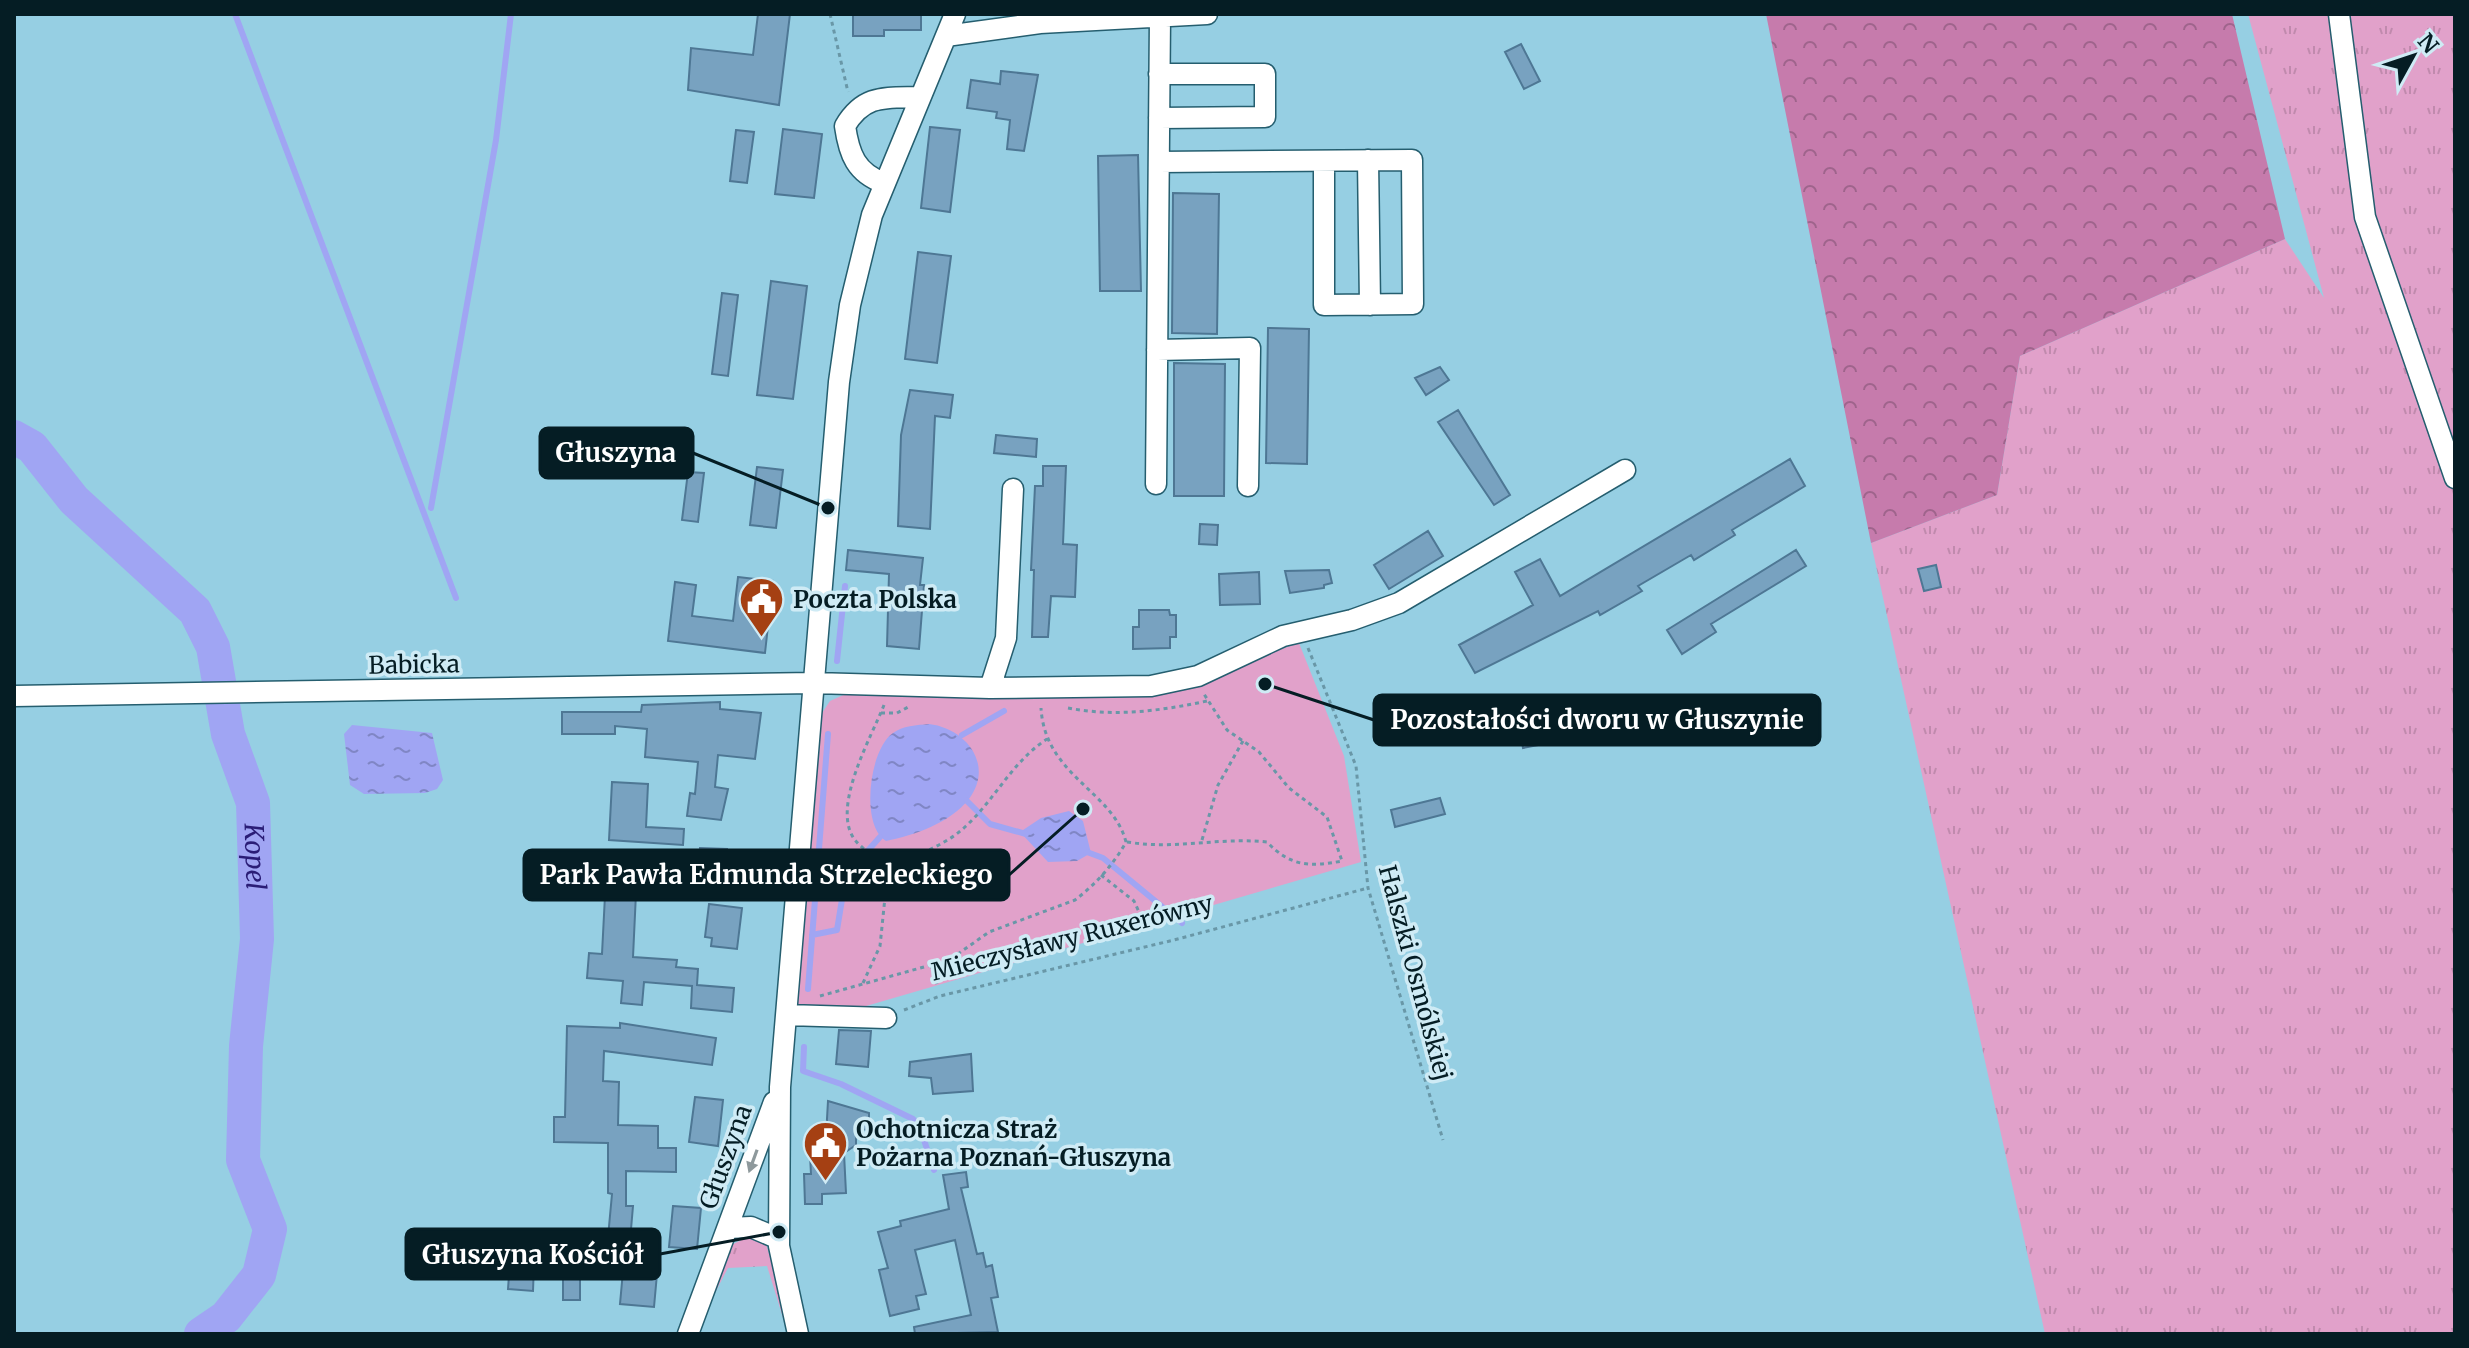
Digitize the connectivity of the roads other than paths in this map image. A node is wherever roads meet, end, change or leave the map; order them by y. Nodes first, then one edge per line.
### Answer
1 (955, 14) edge
2 (1207, 14) edge
3 (2339, 14) edge
4 (1160, 17) junction
5 (1035, 19) edge
6 (946, 36) junction
7 (1159, 74) junction
8 (919, 97) junction
9 (1159, 118) junction
10 (1368, 160) junction
11 (1324, 161) junction
12 (1159, 162) junction
13 (884, 183) junction
14 (1370, 305) junction
15 (1157, 350) junction
16 (1625, 470) dead end
17 (2455, 478) edge
18 (1156, 484) dead end
19 (1248, 486) dead end
20 (1013, 489) dead end
21 (814, 683) junction
22 (990, 688) junction
23 (14, 696) edge
24 (787, 1015) junction
25 (886, 1018) road end
26 (780, 1087) junction
27 (728, 1228) junction
28 (779, 1239) junction
29 (688, 1334) edge
30 (798, 1334) edge

1 - 6 street, Głuszyna
2 - 4 street
3 - 17 street
4 - 5 street
4 - 7 street
5 - 6 street
6 - 8 street, Głuszyna
7 - 9 street
7 - 9 street
8 - 13 street, Głuszyna
8 - 13 street
9 - 12 street
10 - 11 street
10 - 14 street
10 - 14 street
11 - 12 street
11 - 14 street
12 - 15 street
13 - 21 street, Głuszyna
15 - 18 street
15 - 19 street
16 - 22 street
20 - 22 street
21 - 22 street
21 - 23 street, Babicka
21 - 24 street, Głuszyna
24 - 25 street
24 - 26 street, Głuszyna
26 -> 27 street, Głuszyna
26 - 28 street, Głuszyna
27 - 28 street
27 - 29 street, Głuszyna
28 - 30 street, Głuszyna

